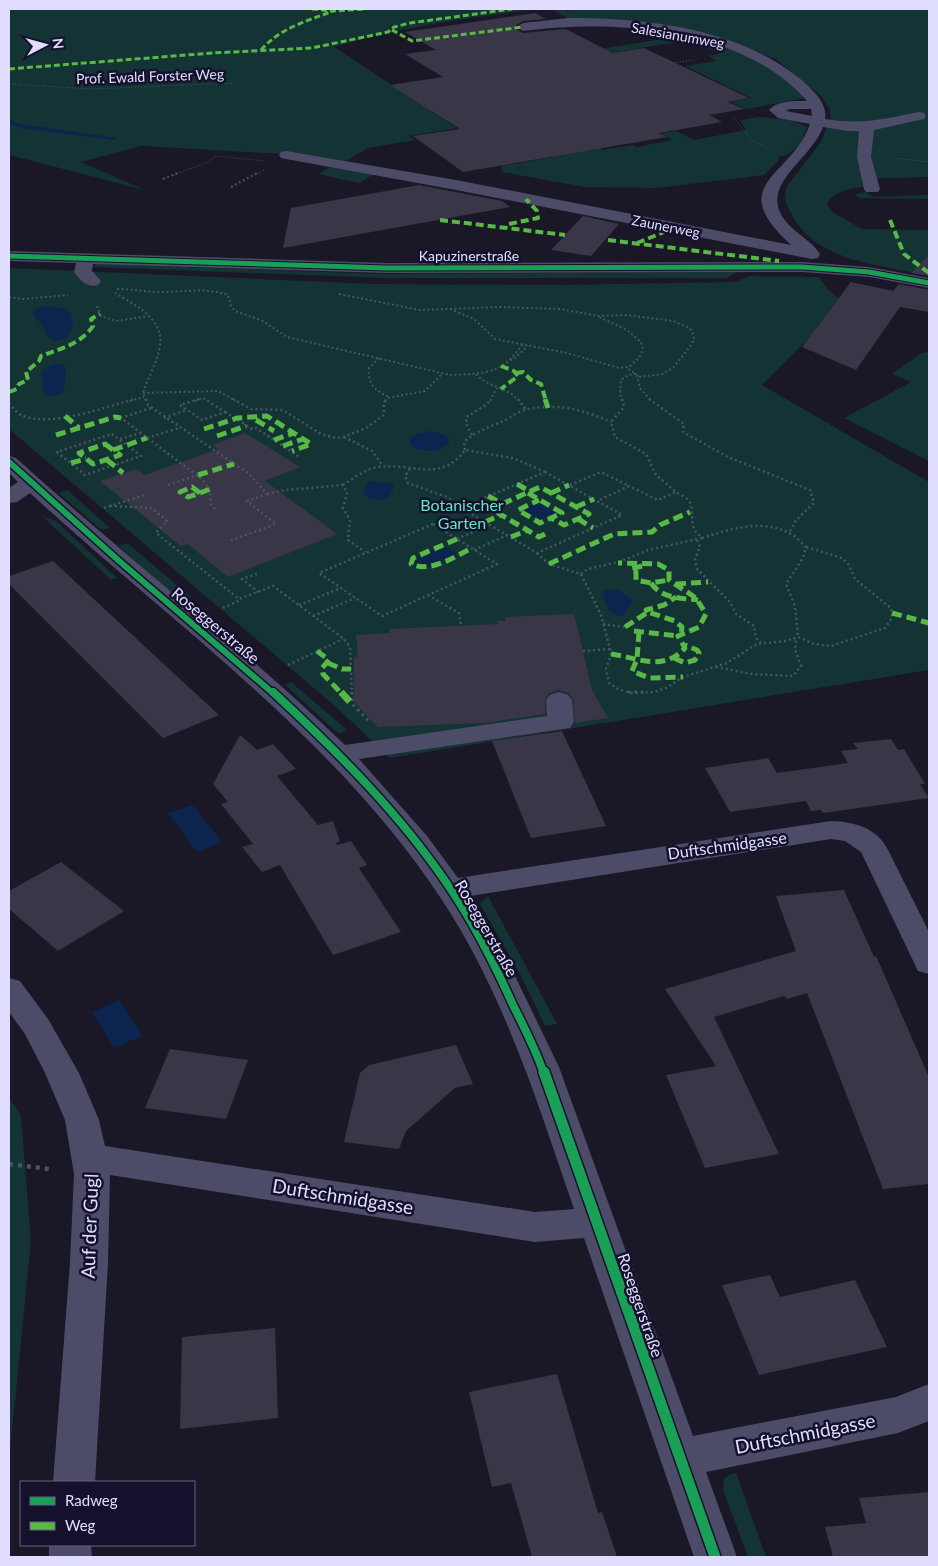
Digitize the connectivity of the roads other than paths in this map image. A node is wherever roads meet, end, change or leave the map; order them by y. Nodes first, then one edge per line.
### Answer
1 (523, 27) dead end
2 (816, 105) junction
3 (919, 116) dead end
4 (817, 120) junction
5 (867, 127) junction
6 (286, 156) dead end
7 (872, 189) dead end
8 (813, 255) junction
9 (9, 256) edge
10 (88, 258) junction
11 (280, 266) junction
12 (828, 268) junction
13 (92, 281) dead end
14 (929, 283) edge
15 (297, 284) road end
16 (16, 481) edge
17 (559, 700) dead end
18 (340, 754) junction
19 (450, 889) junction
20 (929, 963) edge
21 (9, 989) edge
22 (90, 1158) junction
23 (597, 1221) junction
24 (929, 1402) edge
25 (679, 1458) junction
26 (74, 1481) edge
27 (715, 1557) edge

1 - 2 street, Salesianumweg
2 - 4 street
2 - 4 street
3 - 5 street
4 - 5 street
4 - 8 street
5 - 7 street
6 - 8 street, Zaunerweg
8 - 12 street
9 - 10 street, Kapuzinerstraße
10 - 11 street, Kapuzinerstraße
10 - 13 street
11 - 12 street, Kapuzinerstraße
11 - 15 street
12 - 14 street, Kapuzinerstraße
16 - 18 street, Roseggerstraße
17 - 18 street
18 - 19 street, Roseggerstraße
19 - 20 street, Duftschmidgasse
19 - 23 street, Roseggerstraße
21 - 22 street, Auf der Gugl
22 - 23 street, Duftschmidgasse
22 - 26 street, Auf der Gugl
23 - 25 street, Roseggerstraße
24 - 25 street, Duftschmidgasse
25 - 27 street, Roseggerstraße

